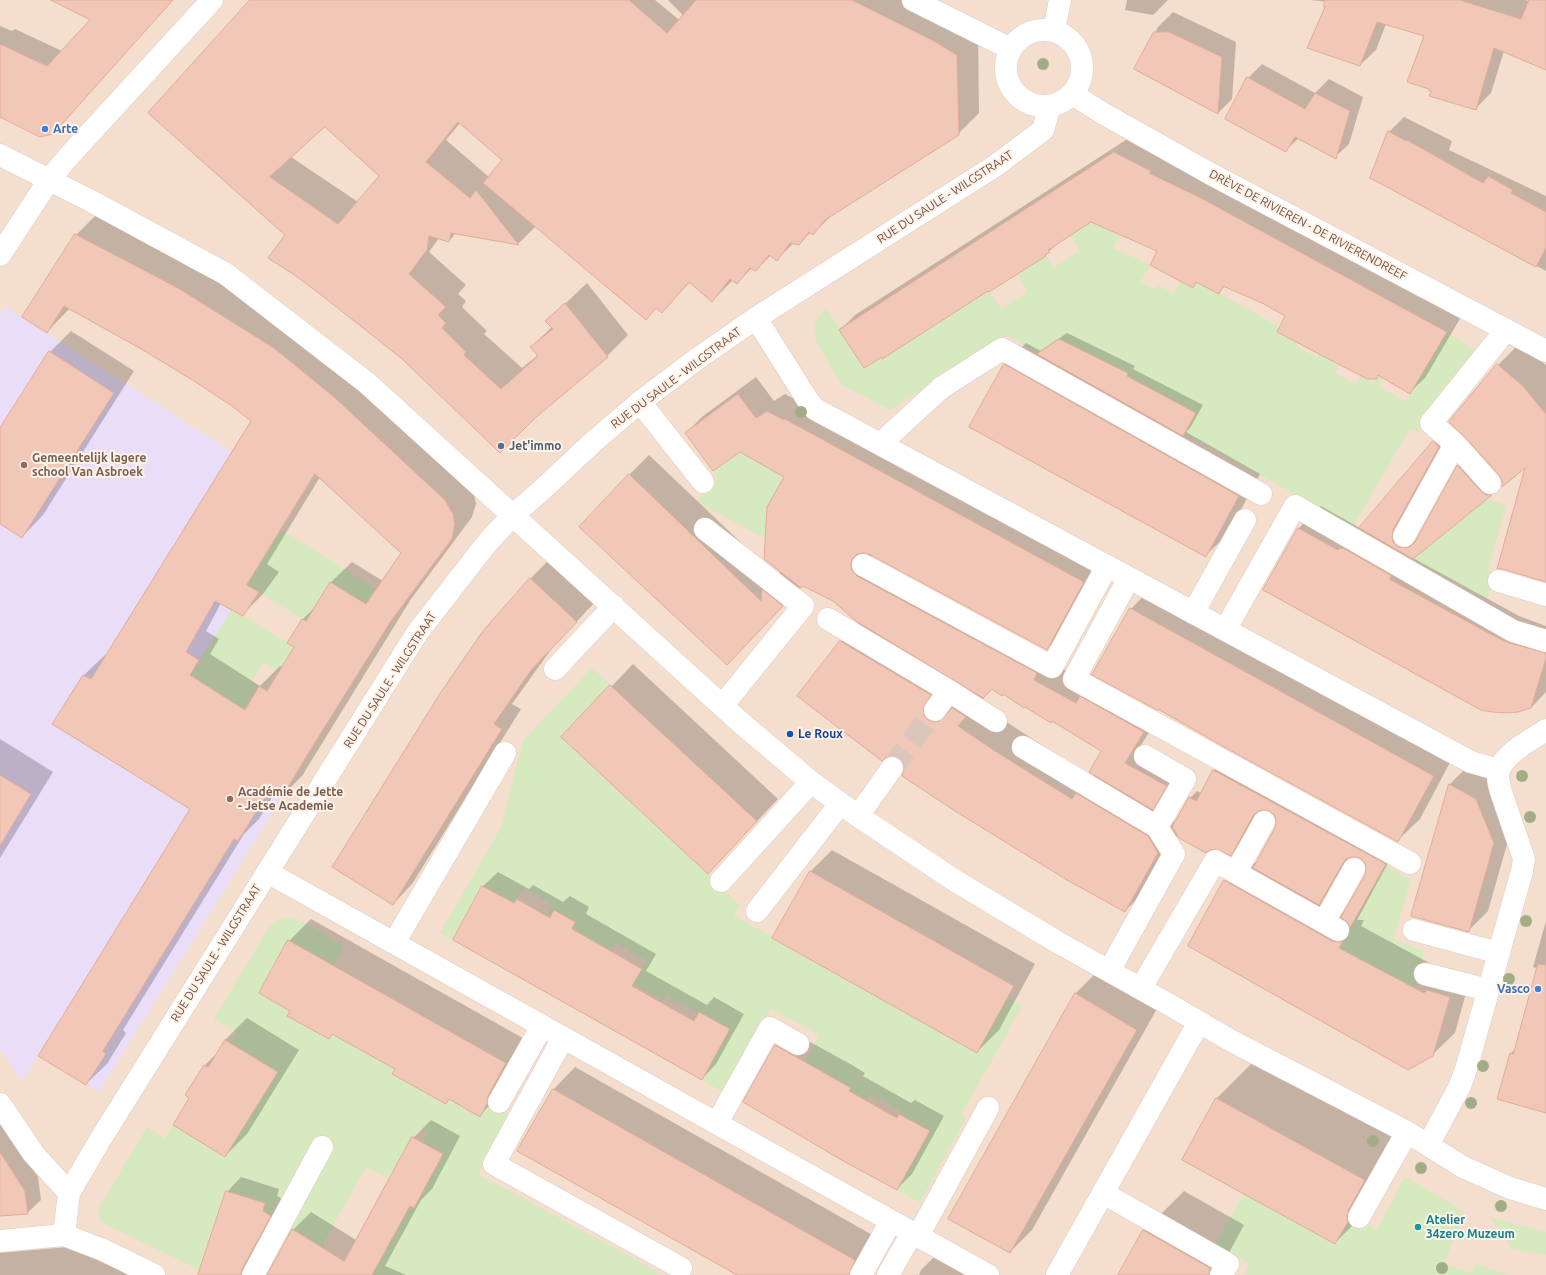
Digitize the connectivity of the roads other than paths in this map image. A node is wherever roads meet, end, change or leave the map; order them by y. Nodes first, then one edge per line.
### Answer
1 (212, 0) edge
2 (913, 0) edge
3 (1060, 0) edge
4 (1054, 30) junction
5 (1011, 49) junction
6 (1072, 94) junction
7 (1050, 106) junction
8 (0, 155) edge
9 (49, 180) junction
10 (0, 255) edge
11 (756, 318) junction
12 (1506, 330) junction
13 (1546, 351) edge
14 (640, 402) junction
15 (880, 444) junction
16 (1455, 444) junction
17 (703, 482) dead end
18 (1490, 483) dead end
19 (1261, 494) dead end
20 (513, 515) junction
21 (1245, 520) dead end
22 (705, 529) dead end
23 (1404, 536) dead end
24 (863, 565) dead end
25 (1107, 566) junction
26 (1129, 578) junction
27 (1499, 581) dead end
28 (1546, 595) edge
29 (614, 606) junction
30 (1193, 613) junction
31 (828, 619) dead end
32 (1225, 630) junction
33 (1546, 640) edge
34 (555, 669) dead end
35 (949, 691) junction
36 (722, 706) junction
37 (935, 710) tunnel mouth
38 (996, 721) dead end
39 (1546, 730) edge
40 (1023, 747) dead end
41 (505, 753) dead end
42 (1145, 756) dead end
43 (892, 768) tunnel mouth
44 (1499, 770) junction
45 (811, 782) junction
46 (840, 804) junction
47 (858, 816) junction
48 (1264, 822) dead end
49 (1157, 827) junction
50 (1410, 863) dead end
51 (1354, 869) dead end
52 (267, 872) junction
53 (1236, 872) junction
54 (721, 881) dead end
55 (757, 911) dead end
56 (1414, 930) dead end
57 (394, 943) junction
58 (1499, 953) junction
59 (1109, 971) junction
60 (1425, 974) dead end
61 (1141, 988) junction
62 (1488, 990) junction
63 (1199, 1022) junction
64 (542, 1026) junction
65 (563, 1038) junction
66 (798, 1044) dead end
67 (499, 1102) dead end
68 (0, 1104) edge
69 (988, 1108) dead end
70 (717, 1123) junction
71 (1407, 1132) junction
72 (1428, 1145) junction
73 (322, 1147) dead end
74 (69, 1193) junction
75 (1103, 1193) junction
76 (1546, 1199) edge
77 (1359, 1217) dead end
78 (890, 1221) junction
79 (915, 1234) junction
80 (64, 1235) junction
81 (0, 1242) edge
82 (681, 1268) dead end
83 (154, 1275) edge
84 (252, 1275) edge
85 (861, 1275) edge
86 (888, 1275) edge
87 (988, 1275) edge
88 (1057, 1275) edge
89 (1222, 1275) edge

1 - 9 street
2 - 5 street
3 - 4 street
4 - 5 street
4 - 6 street
5 - 7 street
6 - 7 street
6 - 12 street, DRÈVE DE RIVIEREN - DE RIVIERENDREEF
7 - 11 street, RUE DU SAULE - WILGSTRAAT
8 - 9 street
9 - 10 street
9 - 20 street
11 - 14 street, RUE DU SAULE - WILGSTRAAT
11 - 15 street
12 - 13 street, DRÈVE DE RIVIEREN - DE RIVIERENDREEF
12 - 16 street
14 - 17 street
14 - 20 street, RUE DU SAULE - WILGSTRAAT
15 - 19 street
15 - 25 street
16 - 18 street
16 - 23 street
20 - 29 street
20 - 52 street, RUE DU SAULE - WILGSTRAAT
21 - 30 street
22 - 36 street
24 - 25 street
25 - 26 street
26 - 30 street
26 - 50 street
27 - 28 street
29 - 34 street
29 - 36 street
30 - 32 street
31 - 35 street
32 - 33 street
32 - 44 street
35 - 37 street
35 - 38 street
36 - 45 street
39 - 44 street
40 - 49 street
41 - 57 street
42 - 49 street
43 - 47 street
44 - 58 street
45 - 46 street
45 - 54 street
46 - 47 street
46 - 55 street
47 - 59 street
48 - 53 street
49 - 59 street
51 - 53 street
52 - 57 street
52 - 74 street, RUE DU SAULE - WILGSTRAAT
53 - 61 street
56 - 58 street
57 - 64 street
58 - 62 street
59 - 61 street
60 - 62 street
61 - 63 street
62 - 72 street
63 - 71 street
63 - 75 street
64 - 65 street
64 - 67 street
65 - 70 street
65 - 82 street
66 - 70 street
68 - 74 street
69 - 79 street
70 - 78 street
71 - 72 street
71 - 77 street
72 - 76 street
73 - 84 street
74 - 80 street, RUE DU SAULE - WILGSTRAAT
75 - 88 street
75 - 89 street
78 - 79 street
78 - 85 street
79 - 86 street
79 - 87 street
80 - 81 street
80 - 83 street

